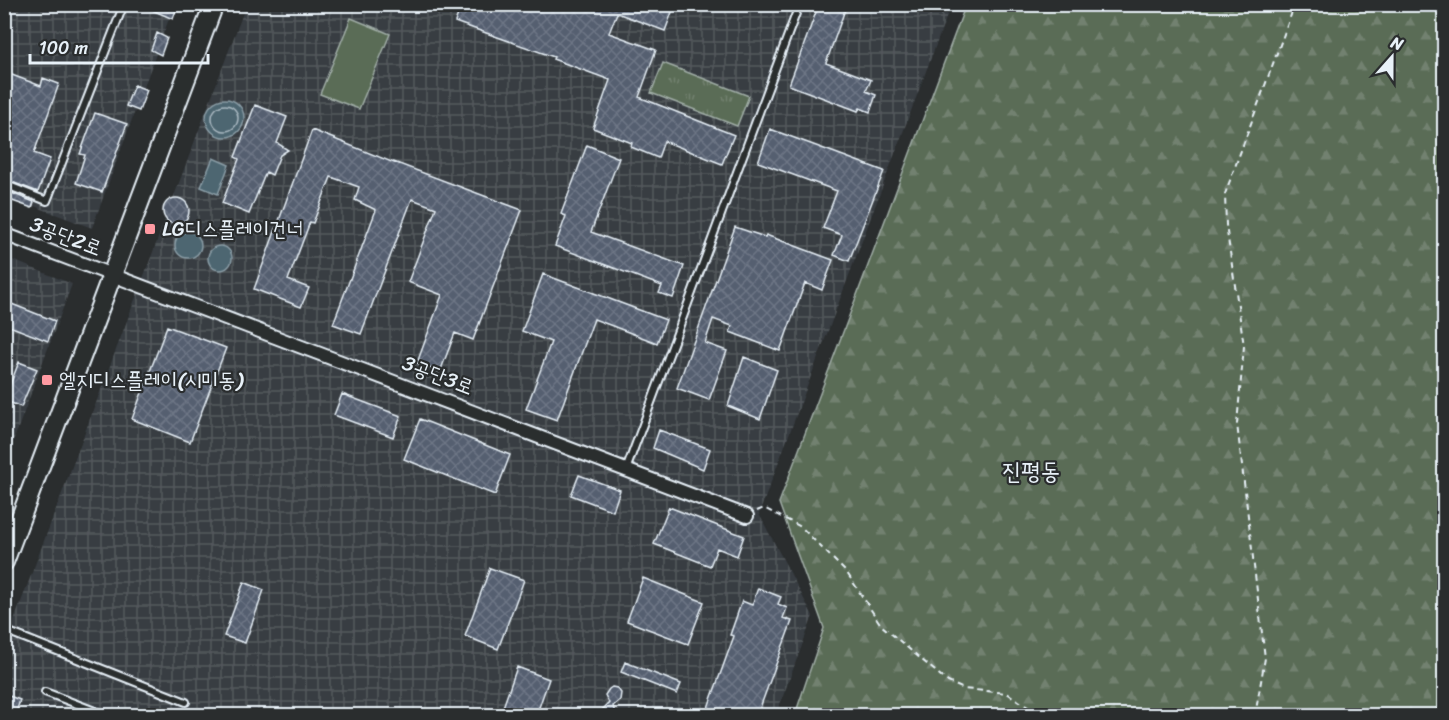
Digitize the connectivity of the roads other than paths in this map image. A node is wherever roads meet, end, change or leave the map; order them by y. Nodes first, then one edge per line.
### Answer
1 (124, 4) edge
2 (214, 4) edge
3 (797, 4) edge
4 (4, 184) edge
5 (4, 234) edge
6 (113, 275) junction
7 (626, 470) junction
8 (747, 516) road end
9 (4, 562) edge
10 (4, 630) edge
11 (45, 692) dead end
12 (186, 702) dead end
13 (108, 716) edge

1 - 4 lane
2 - 6 main road
3 - 7 lane
5 - 6 street, 3공단2로
6 - 7 street, 3공단3로
6 - 9 main road
7 - 8 street, 3공단3로
10 - 12 lane
11 - 13 lane

